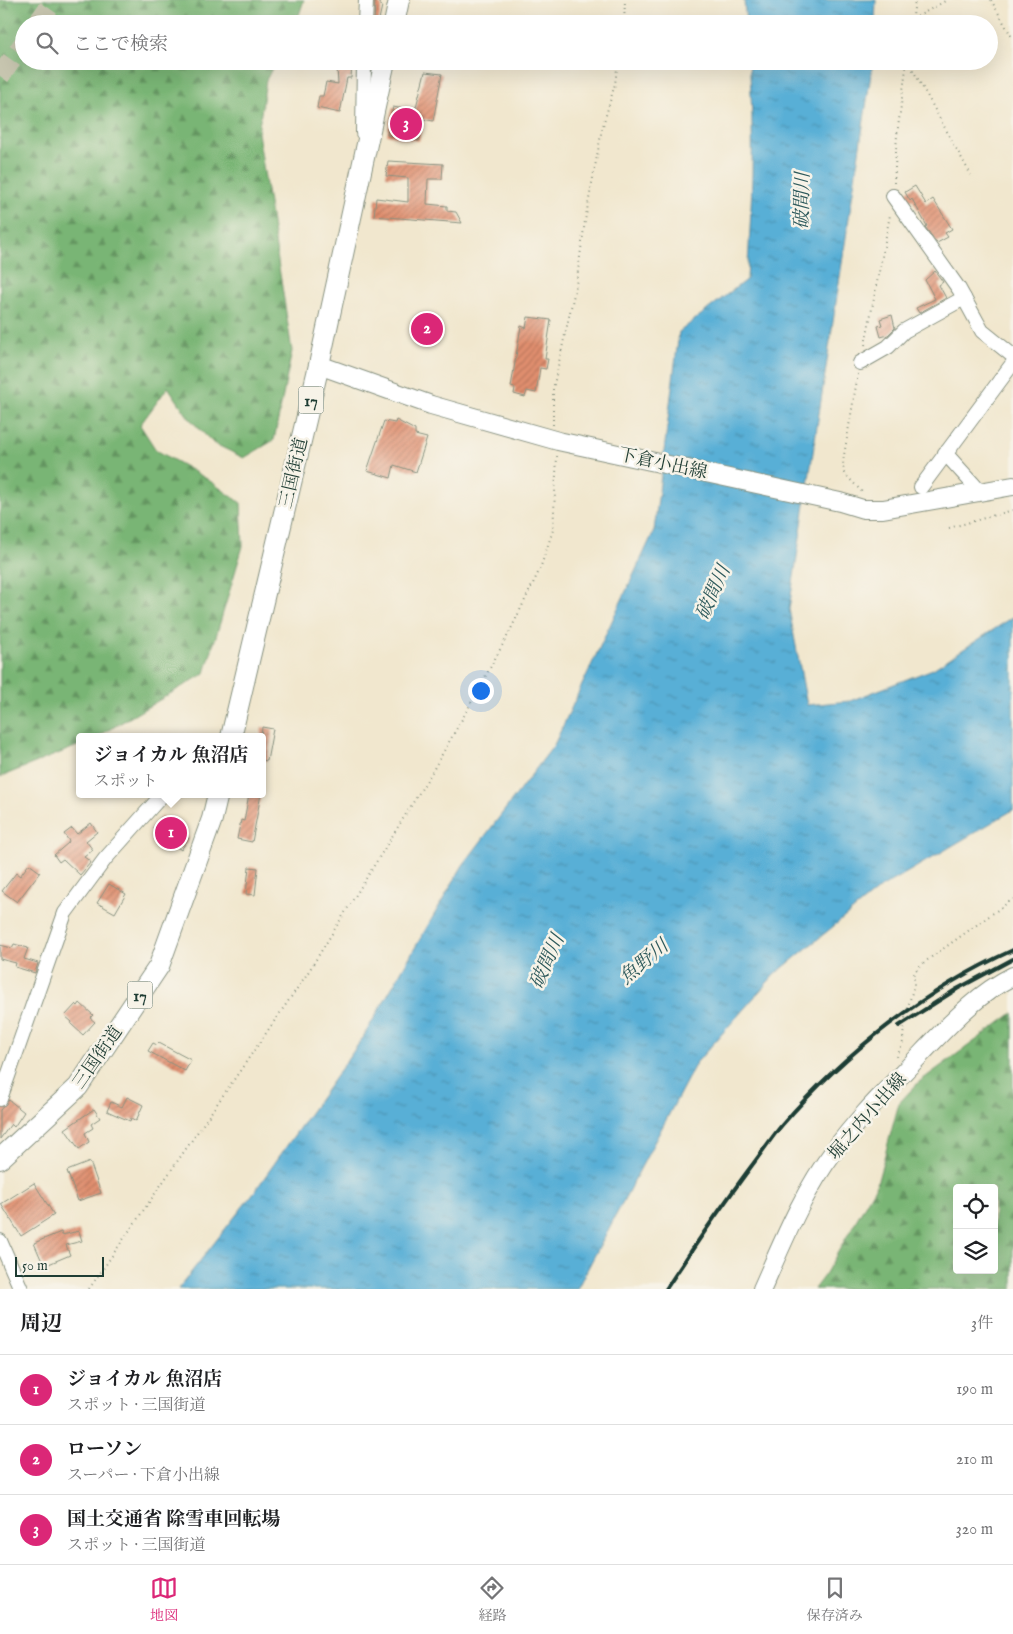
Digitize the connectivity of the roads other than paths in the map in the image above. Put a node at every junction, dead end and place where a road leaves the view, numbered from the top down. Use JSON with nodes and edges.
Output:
{"nodes":[{"id":1,"x":366,"y":0,"type":"edge"},
{"id":2,"x":399,"y":0,"type":"edge"},
{"id":3,"x":365,"y":15,"type":"edge"},
{"id":4,"x":396,"y":15,"type":"edge"},
{"id":5,"x":364,"y":70,"type":"edge"},
{"id":6,"x":384,"y":70,"type":"edge"},
{"id":7,"x":362,"y":171,"type":"junction"},
{"id":8,"x":893,"y":196,"type":"road end"},
{"id":9,"x":964,"y":298,"type":"junction"},
{"id":10,"x":1013,"y":356,"type":"edge"},
{"id":11,"x":860,"y":363,"type":"road end"},
{"id":12,"x":1013,"y":363,"type":"edge"},
{"id":13,"x":319,"y":365,"type":"junction"},
{"id":14,"x":945,"y":453,"type":"junction"},
{"id":15,"x":1013,"y":486,"type":"edge"},
{"id":16,"x":921,"y":487,"type":"dead end"},
{"id":17,"x":976,"y":494,"type":"junction"},
{"id":18,"x":232,"y":730,"type":"edge"},
{"id":19,"x":159,"y":798,"type":"edge"},
{"id":20,"x":217,"y":798,"type":"edge"},
{"id":21,"x":1013,"y":976,"type":"edge"},
{"id":22,"x":0,"y":1100,"type":"edge"},
{"id":23,"x":0,"y":1159,"type":"edge"},
{"id":24,"x":0,"y":1241,"type":"edge"},
{"id":25,"x":21,"y":1289,"type":"edge"},
{"id":26,"x":762,"y":1289,"type":"edge"}],
"edges":[{"from":1,"to":3,"type":"street"},
{"from":2,"to":4,"type":"highway"},
{"from":5,"to":7,"type":"street"},
{"from":6,"to":7,"type":"highway","name":"三国街道","number":"17"},
{"from":7,"to":13,"type":"highway","name":"三国街道","number":"17"},
{"from":8,"to":9,"type":"street"},
{"from":9,"to":10,"type":"street"},
{"from":9,"to":11,"type":"street"},
{"from":12,"to":14,"type":"street"},
{"from":13,"to":17,"type":"main road","name":"下倉小出線"},
{"from":13,"to":18,"type":"highway","name":"三国街道","number":"17"},
{"from":14,"to":16,"type":"street"},
{"from":14,"to":17,"type":"street"},
{"from":15,"to":17,"type":"main road","name":"下倉小出線"},
{"from":19,"to":22,"type":"street"},
{"from":20,"to":23,"type":"highway","name":"三国街道","number":"17"},
{"from":21,"to":26,"type":"main road","name":"堀之内小出線"},
{"from":24,"to":25,"type":"street"}]}
